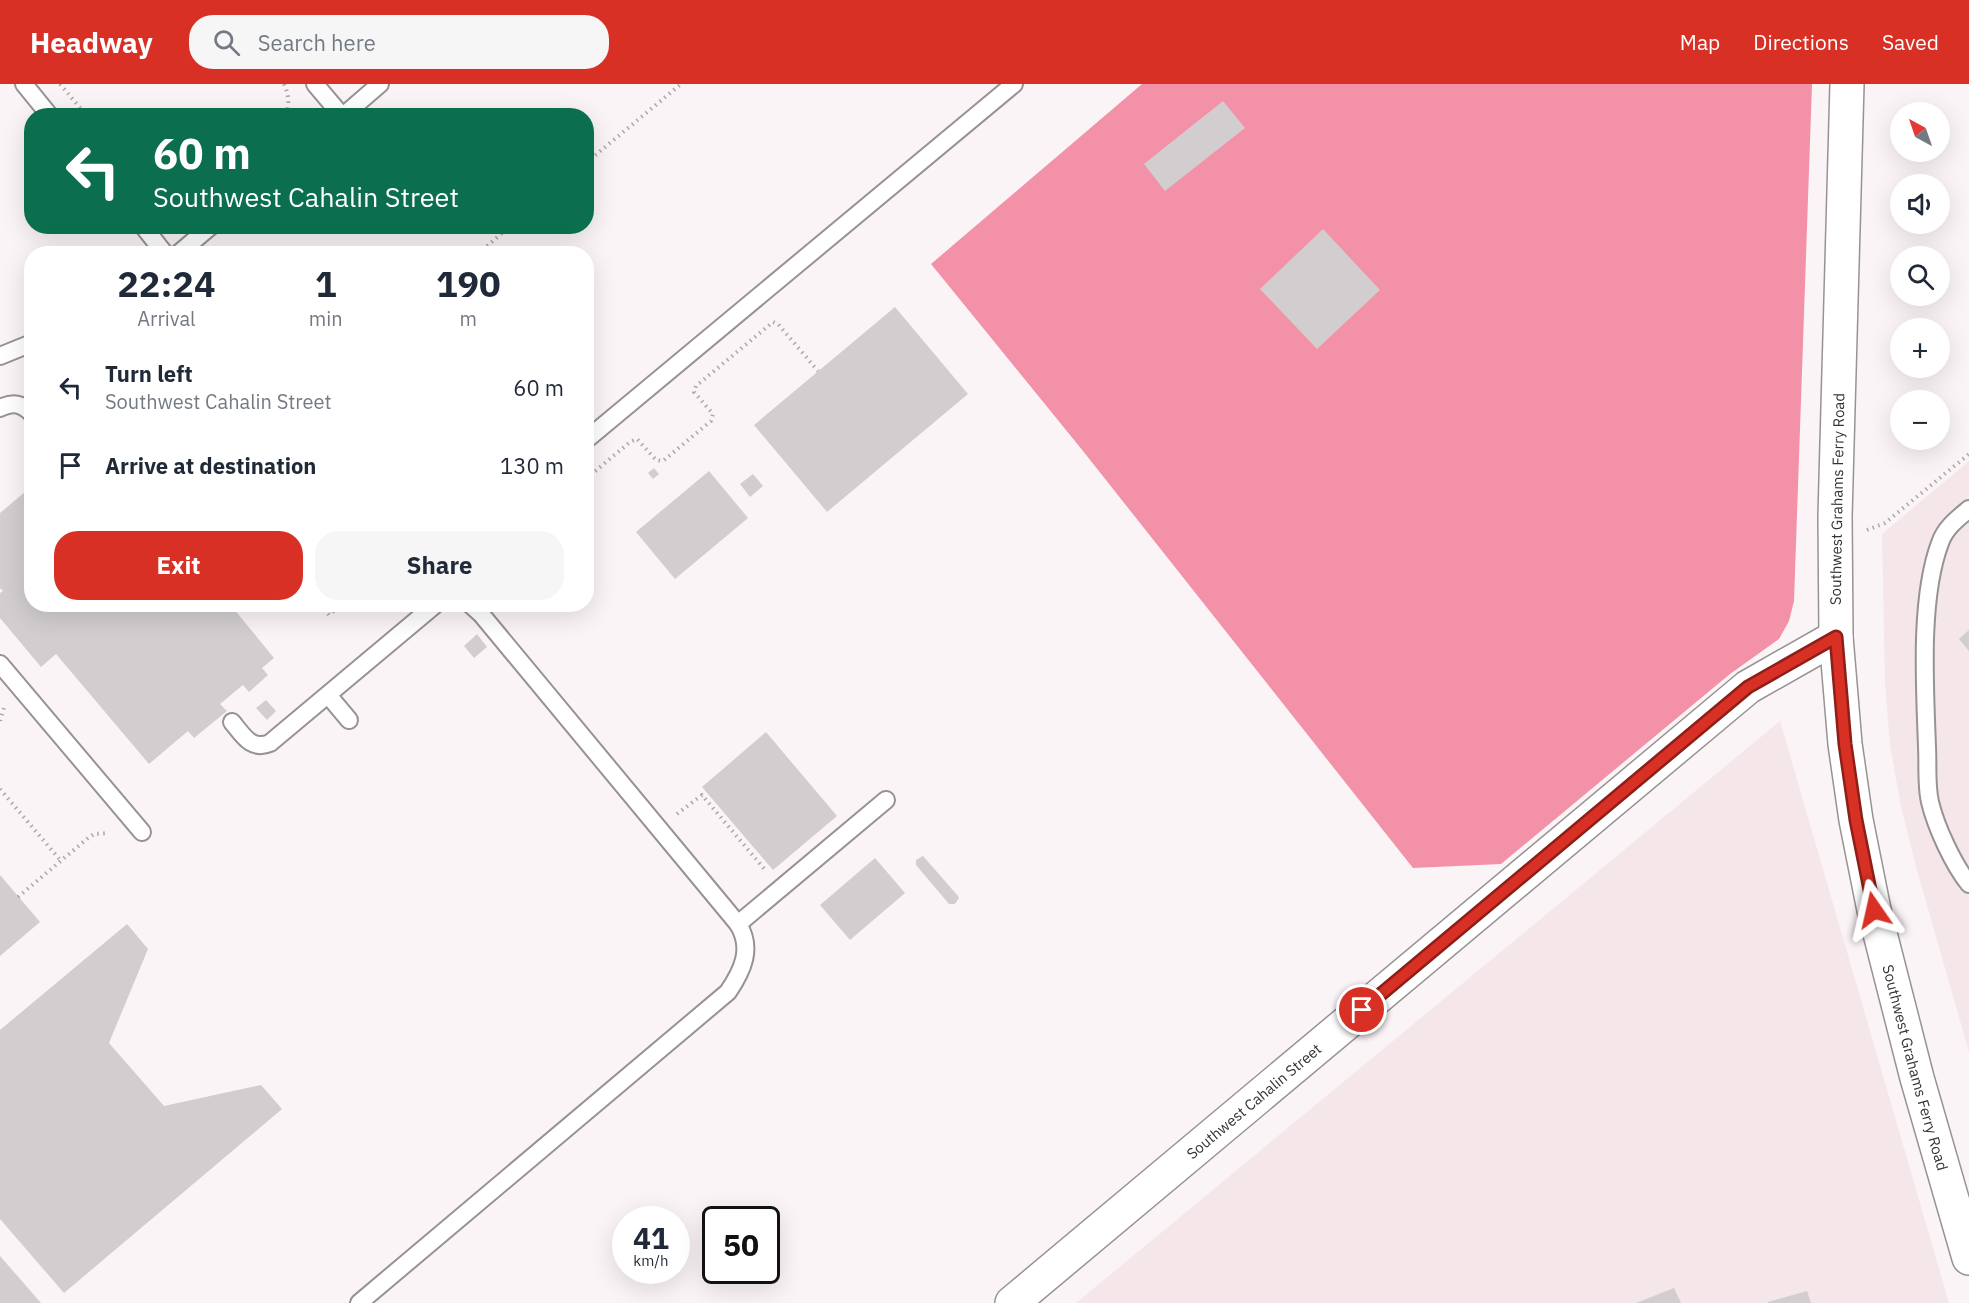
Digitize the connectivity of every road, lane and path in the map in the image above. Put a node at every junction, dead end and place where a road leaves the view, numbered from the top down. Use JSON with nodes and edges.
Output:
{"nodes":[{"id":1,"x":24,"y":84,"type":"edge"},
{"id":2,"x":60,"y":84,"type":"edge"},
{"id":3,"x":284,"y":84,"type":"edge"},
{"id":4,"x":315,"y":84,"type":"edge"},
{"id":5,"x":380,"y":84,"type":"edge"},
{"id":6,"x":681,"y":84,"type":"edge"},
{"id":7,"x":1014,"y":84,"type":"edge"},
{"id":8,"x":1847,"y":84,"type":"edge"},
{"id":9,"x":44,"y":108,"type":"edge"},
{"id":10,"x":80,"y":108,"type":"edge"},
{"id":11,"x":287,"y":108,"type":"edge"},
{"id":12,"x":335,"y":108,"type":"edge"},
{"id":13,"x":352,"y":108,"type":"edge"},
{"id":14,"x":594,"y":156,"type":"edge"},
{"id":15,"x":149,"y":234,"type":"edge"},
{"id":16,"x":202,"y":234,"type":"edge"},
{"id":17,"x":501,"y":234,"type":"edge"},
{"id":18,"x":159,"y":246,"type":"edge"},
{"id":19,"x":187,"y":246,"type":"edge"},
{"id":20,"x":487,"y":246,"type":"edge"},
{"id":21,"x":24,"y":346,"type":"edge"},
{"id":22,"x":0,"y":356,"type":"edge"},
{"id":23,"x":818,"y":372,"type":"dead end"},
{"id":24,"x":24,"y":407,"type":"edge"},
{"id":25,"x":0,"y":408,"type":"edge"},
{"id":26,"x":594,"y":433,"type":"edge"},
{"id":27,"x":1969,"y":454,"type":"edge"},
{"id":28,"x":594,"y":471,"type":"edge"},
{"id":29,"x":1969,"y":509,"type":"edge"},
{"id":30,"x":1835,"y":543,"type":"junction"},
{"id":31,"x":427,"y":612,"type":"edge"},
{"id":32,"x":479,"y":612,"type":"edge"},
{"id":33,"x":1836,"y":637,"type":"junction"},
{"id":34,"x":0,"y":664,"type":"edge"},
{"id":35,"x":328,"y":695,"type":"junction"},
{"id":36,"x":3,"y":703,"type":"dead end"},
{"id":37,"x":349,"y":720,"type":"dead end"},
{"id":38,"x":0,"y":721,"type":"edge"},
{"id":39,"x":232,"y":722,"type":"dead end"},
{"id":40,"x":0,"y":789,"type":"edge"},
{"id":41,"x":885,"y":800,"type":"dead end"},
{"id":42,"x":673,"y":813,"type":"dead end"},
{"id":43,"x":142,"y":832,"type":"dead end"},
{"id":44,"x":112,"y":834,"type":"dead end"},
{"id":45,"x":61,"y":861,"type":"junction"},
{"id":46,"x":768,"y":873,"type":"dead end"},
{"id":47,"x":1969,"y":884,"type":"edge"},
{"id":48,"x":18,"y":897,"type":"dead end"},
{"id":49,"x":738,"y":924,"type":"junction"},
{"id":50,"x":1969,"y":1258,"type":"edge"},
{"id":51,"x":359,"y":1303,"type":"edge"},
{"id":52,"x":1012,"y":1303,"type":"edge"}],
"edges":[{"from":1,"to":9,"type":"lane"},
{"from":2,"to":10,"type":"path"},
{"from":3,"to":11,"type":"path"},
{"from":4,"to":12,"type":"lane"},
{"from":5,"to":13,"type":"lane"},
{"from":6,"to":14,"type":"path"},
{"from":7,"to":26,"type":"lane"},
{"from":8,"to":30,"type":"main road","name":"Southwest Grahams Ferry Road"},
{"from":15,"to":18,"type":"lane"},
{"from":16,"to":19,"type":"lane"},
{"from":17,"to":20,"type":"path"},
{"from":21,"to":22,"type":"lane"},
{"from":23,"to":28,"type":"path"},
{"from":24,"to":25,"type":"lane"},
{"from":27,"to":30,"type":"path"},
{"from":29,"to":47,"type":"lane"},
{"from":30,"to":33,"type":"main road","name":"Southwest Grahams Ferry Road"},
{"from":31,"to":35,"type":"lane"},
{"from":32,"to":49,"type":"lane"},
{"from":33,"to":50,"type":"main road","name":"Southwest Grahams Ferry Road"},
{"from":33,"to":52,"type":"main road","name":"Southwest Cahalin Street"},
{"from":34,"to":43,"type":"lane"},
{"from":35,"to":37,"type":"lane"},
{"from":35,"to":39,"type":"lane"},
{"from":36,"to":38,"type":"path"},
{"from":40,"to":45,"type":"path"},
{"from":41,"to":49,"type":"lane"},
{"from":42,"to":46,"type":"path"},
{"from":44,"to":45,"type":"path"},
{"from":45,"to":48,"type":"path"},
{"from":49,"to":51,"type":"lane"}]}
